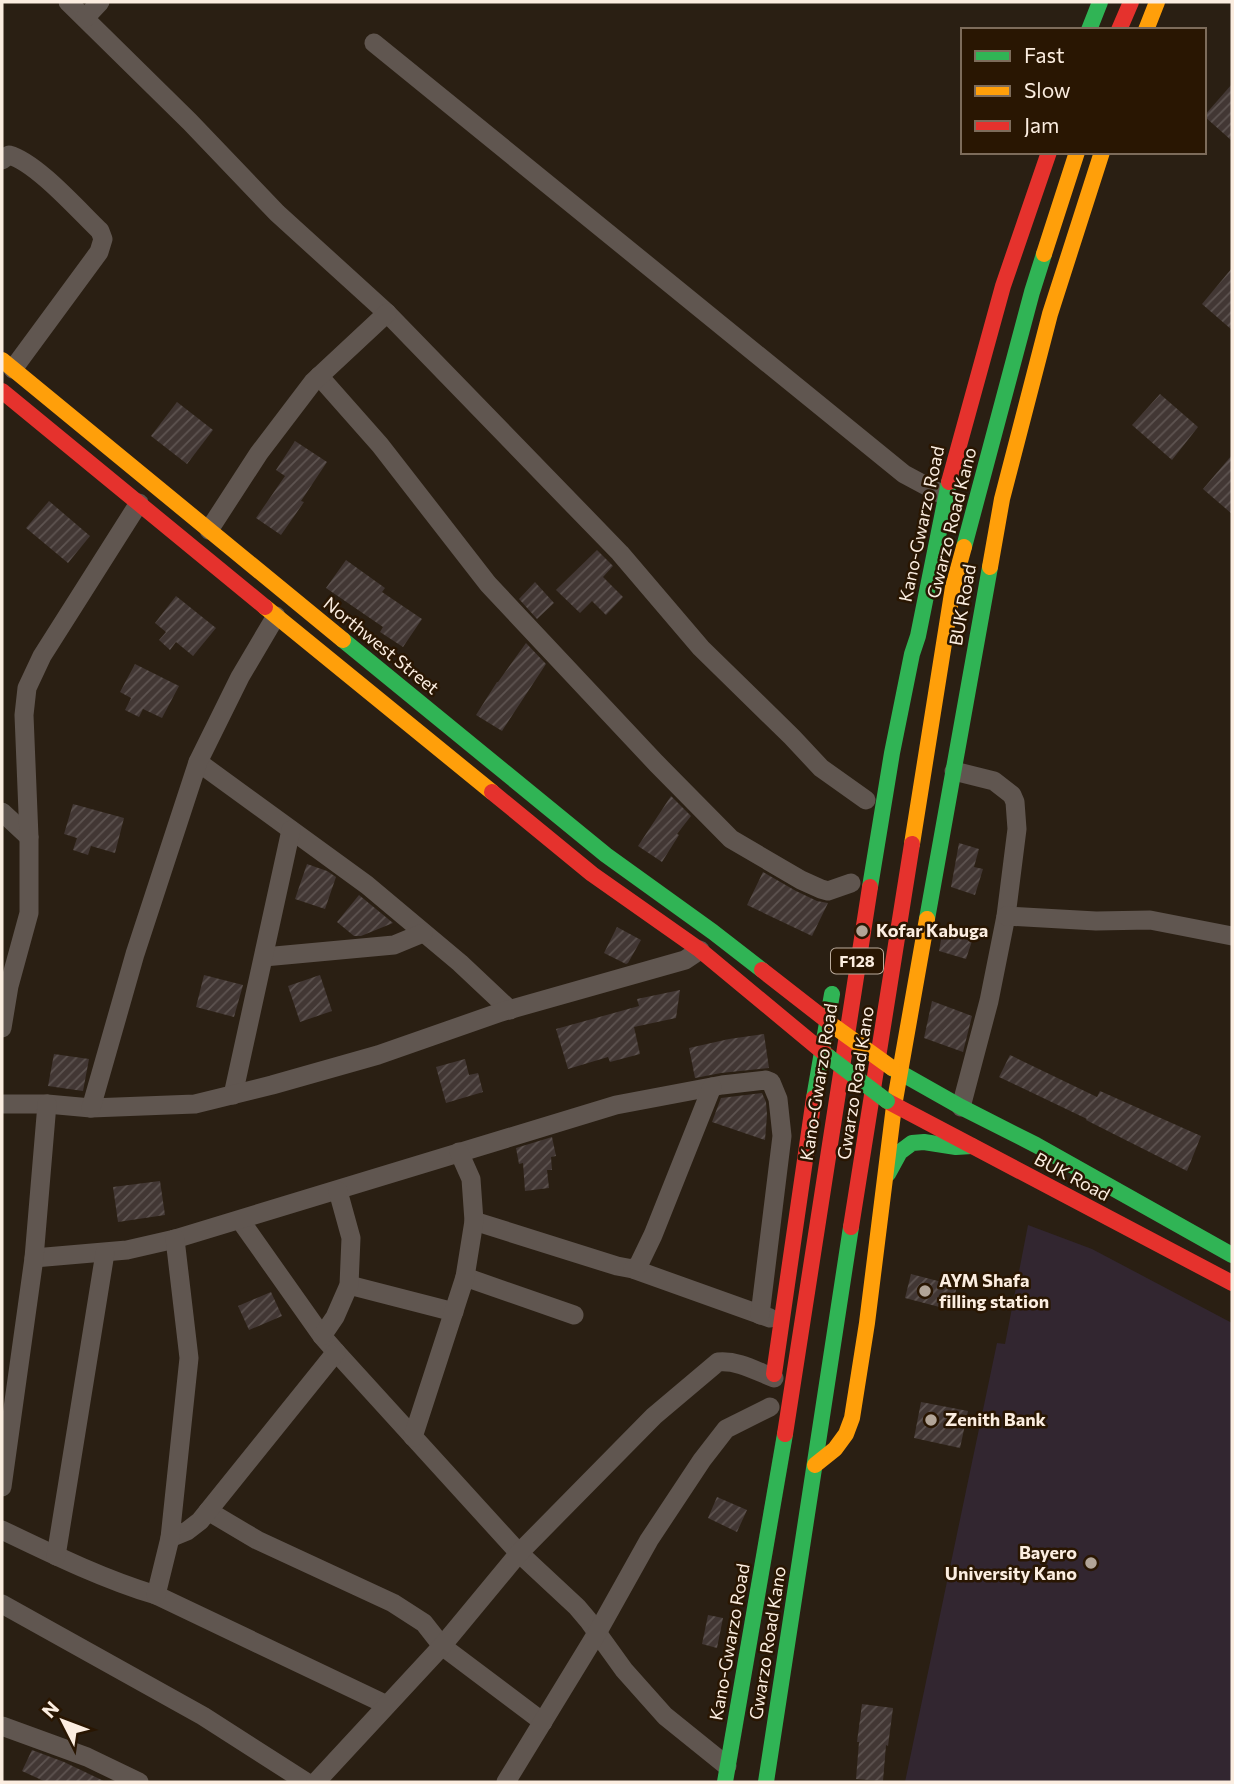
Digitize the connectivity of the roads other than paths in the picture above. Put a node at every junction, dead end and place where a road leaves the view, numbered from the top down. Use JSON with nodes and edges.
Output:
{"nodes":[{"id":1,"x":68,"y":2,"type":"edge"},
{"id":2,"x":100,"y":2,"type":"edge"},
{"id":3,"x":1100,"y":2,"type":"edge"},
{"id":4,"x":1131,"y":2,"type":"edge"},
{"id":5,"x":1157,"y":2,"type":"edge"},
{"id":6,"x":85,"y":18,"type":"junction"},
{"id":7,"x":1090,"y":28,"type":"edge"},
{"id":8,"x":1120,"y":28,"type":"edge"},
{"id":9,"x":1147,"y":28,"type":"edge"},
{"id":10,"x":374,"y":43,"type":"dead end"},
{"id":11,"x":1048,"y":154,"type":"edge"},
{"id":12,"x":1076,"y":154,"type":"edge"},
{"id":13,"x":1101,"y":154,"type":"edge"},
{"id":14,"x":2,"y":160,"type":"edge"},
{"id":15,"x":387,"y":313,"type":"junction"},
{"id":16,"x":8,"y":364,"type":"edge"},
{"id":17,"x":319,"y":376,"type":"junction"},
{"id":18,"x":2,"y":391,"type":"edge"},
{"id":19,"x":945,"y":496,"type":"junction"},
{"id":20,"x":139,"y":503,"type":"junction"},
{"id":21,"x":209,"y":530,"type":"junction"},
{"id":22,"x":970,"y":584,"type":"junction"},
{"id":23,"x":276,"y":616,"type":"junction"},
{"id":24,"x":912,"y":654,"type":"junction"},
{"id":25,"x":889,"y":685,"type":"dead end"},
{"id":26,"x":198,"y":762,"type":"junction"},
{"id":27,"x":954,"y":771,"type":"junction"},
{"id":28,"x":866,"y":799,"type":"dead end"},
{"id":29,"x":2,"y":812,"type":"edge"},
{"id":30,"x":291,"y":830,"type":"junction"},
{"id":31,"x":29,"y":837,"type":"junction"},
{"id":32,"x":851,"y":883,"type":"dead end"},
{"id":33,"x":1006,"y":916,"type":"junction"},
{"id":34,"x":423,"y":933,"type":"junction"},
{"id":35,"x":1232,"y":936,"type":"edge"},
{"id":36,"x":700,"y":950,"type":"junction"},
{"id":37,"x":264,"y":957,"type":"junction"},
{"id":38,"x":6,"y":983,"type":"edge"},
{"id":39,"x":834,"y":984,"type":"dead end"},
{"id":40,"x":510,"y":1010,"type":"junction"},
{"id":41,"x":831,"y":1024,"type":"junction"},
{"id":42,"x":2,"y":1028,"type":"edge"},
{"id":43,"x":825,"y":1054,"type":"junction"},
{"id":44,"x":897,"y":1071,"type":"junction"},
{"id":45,"x":712,"y":1087,"type":"junction"},
{"id":46,"x":233,"y":1095,"type":"junction"},
{"id":47,"x":891,"y":1103,"type":"junction"},
{"id":48,"x":2,"y":1104,"type":"edge"},
{"id":49,"x":47,"y":1104,"type":"junction"},
{"id":50,"x":961,"y":1107,"type":"junction"},
{"id":51,"x":91,"y":1108,"type":"junction"},
{"id":52,"x":972,"y":1146,"type":"junction"},
{"id":53,"x":459,"y":1152,"type":"junction"},
{"id":54,"x":886,"y":1178,"type":"junction"},
{"id":55,"x":338,"y":1191,"type":"junction"},
{"id":56,"x":240,"y":1220,"type":"junction"},
{"id":57,"x":474,"y":1221,"type":"junction"},
{"id":58,"x":175,"y":1239,"type":"junction"},
{"id":59,"x":105,"y":1253,"type":"junction"},
{"id":60,"x":1232,"y":1255,"type":"edge"},
{"id":61,"x":34,"y":1258,"type":"junction"},
{"id":62,"x":633,"y":1269,"type":"junction"},
{"id":63,"x":465,"y":1277,"type":"junction"},
{"id":64,"x":1232,"y":1283,"type":"edge"},
{"id":65,"x":349,"y":1285,"type":"junction"},
{"id":66,"x":454,"y":1312,"type":"junction"},
{"id":67,"x":574,"y":1315,"type":"dead end"},
{"id":68,"x":760,"y":1315,"type":"junction"},
{"id":69,"x":781,"y":1322,"type":"junction"},
{"id":70,"x":321,"y":1336,"type":"junction"},
{"id":71,"x":336,"y":1352,"type":"junction"},
{"id":72,"x":774,"y":1378,"type":"junction"},
{"id":73,"x":770,"y":1407,"type":"junction"},
{"id":74,"x":413,"y":1437,"type":"junction"},
{"id":75,"x":815,"y":1465,"type":"junction"},
{"id":76,"x":780,"y":1470,"type":"junction"},
{"id":77,"x":2,"y":1487,"type":"edge"},
{"id":78,"x":208,"y":1511,"type":"junction"},
{"id":79,"x":2,"y":1531,"type":"edge"},
{"id":80,"x":170,"y":1538,"type":"junction"},
{"id":81,"x":519,"y":1553,"type":"junction"},
{"id":82,"x":56,"y":1556,"type":"junction"},
{"id":83,"x":156,"y":1595,"type":"junction"},
{"id":84,"x":2,"y":1604,"type":"edge"},
{"id":85,"x":597,"y":1633,"type":"junction"},
{"id":86,"x":442,"y":1646,"type":"junction"},
{"id":87,"x":387,"y":1705,"type":"junction"},
{"id":88,"x":543,"y":1722,"type":"junction"},
{"id":89,"x":2,"y":1726,"type":"edge"},
{"id":90,"x":726,"y":1774,"type":"edge"},
{"id":91,"x":514,"y":1779,"type":"edge"},
{"id":92,"x":139,"y":1782,"type":"edge"},
{"id":93,"x":306,"y":1782,"type":"edge"},
{"id":94,"x":316,"y":1782,"type":"edge"},
{"id":95,"x":766,"y":1782,"type":"edge"}],
"edges":[{"from":1,"to":6,"type":"street"},
{"from":2,"to":6,"type":"street"},
{"from":3,"to":7,"type":"main road"},
{"from":4,"to":8,"type":"main road"},
{"from":5,"to":9,"type":"main road"},
{"from":6,"to":15,"type":"street"},
{"from":10,"to":19,"type":"street"},
{"from":11,"to":19,"type":"main road","name":"Kano-Gwarzo Road","number":"F128"},
{"from":12,"to":22,"type":"main road","name":"Gwarzo Road Kano","number":"F128"},
{"from":13,"to":22,"type":"main road","name":"BUK Road"},
{"from":14,"to":16,"type":"street"},
{"from":15,"to":17,"type":"street"},
{"from":15,"to":28,"type":"street"},
{"from":16,"to":21,"type":"main road","name":"Northwest Street"},
{"from":17,"to":21,"type":"street"},
{"from":17,"to":32,"type":"street"},
{"from":18,"to":20,"type":"main road"},
{"from":19,"to":24,"type":"main road","name":"Kano-Gwarzo Road","number":"F128"},
{"from":20,"to":23,"type":"main road"},
{"from":20,"to":31,"type":"street"},
{"from":21,"to":41,"type":"main road","name":"Northwest Street"},
{"from":22,"to":27,"type":"main road","name":"BUK Road"},
{"from":22,"to":75,"type":"main road","name":"Gwarzo Road Kano","number":"F128"},
{"from":23,"to":26,"type":"street"},
{"from":23,"to":36,"type":"main road"},
{"from":24,"to":25,"type":"main road"},
{"from":24,"to":76,"type":"main road","name":"Kano-Gwarzo Road","number":"F128"},
{"from":26,"to":30,"type":"street"},
{"from":26,"to":51,"type":"street"},
{"from":27,"to":33,"type":"street"},
{"from":27,"to":44,"type":"main road","name":"BUK Road"},
{"from":29,"to":31,"type":"street"},
{"from":30,"to":34,"type":"street"},
{"from":30,"to":37,"type":"street"},
{"from":31,"to":38,"type":"street"},
{"from":33,"to":35,"type":"street"},
{"from":33,"to":50,"type":"street"},
{"from":34,"to":37,"type":"street"},
{"from":34,"to":40,"type":"street"},
{"from":36,"to":40,"type":"street"},
{"from":36,"to":43,"type":"main road"},
{"from":37,"to":46,"type":"street"},
{"from":38,"to":42,"type":"street"},
{"from":39,"to":41,"type":"main road"},
{"from":40,"to":46,"type":"street"},
{"from":41,"to":43,"type":"main road"},
{"from":41,"to":44,"type":"main road","name":"Northwest Street","bridge":true},
{"from":43,"to":47,"type":"main road","bridge":true},
{"from":43,"to":69,"type":"main road"},
{"from":44,"to":47,"type":"main road","name":"BUK Road"},
{"from":44,"to":50,"type":"main road","name":"BUK Road"},
{"from":45,"to":53,"type":"street"},
{"from":45,"to":62,"type":"street"},
{"from":45,"to":68,"type":"street"},
{"from":46,"to":51,"type":"street"},
{"from":47,"to":52,"type":"main road","name":"BUK Road"},
{"from":47,"to":54,"type":"main road","name":"BUK Road"},
{"from":48,"to":49,"type":"street"},
{"from":49,"to":51,"type":"street"},
{"from":49,"to":61,"type":"street"},
{"from":50,"to":60,"type":"main road","name":"BUK Road"},
{"from":52,"to":54,"type":"main road"},
{"from":52,"to":64,"type":"main road","name":"BUK Road"},
{"from":53,"to":55,"type":"street"},
{"from":53,"to":57,"type":"street"},
{"from":54,"to":75,"type":"main road","name":"BUK Road"},
{"from":55,"to":56,"type":"street"},
{"from":55,"to":65,"type":"street"},
{"from":56,"to":58,"type":"street"},
{"from":56,"to":70,"type":"street"},
{"from":57,"to":62,"type":"street"},
{"from":57,"to":63,"type":"street"},
{"from":58,"to":59,"type":"street"},
{"from":58,"to":80,"type":"street"},
{"from":59,"to":61,"type":"street"},
{"from":59,"to":82,"type":"street"},
{"from":61,"to":77,"type":"street"},
{"from":62,"to":68,"type":"street"},
{"from":63,"to":66,"type":"street"},
{"from":63,"to":67,"type":"street"},
{"from":65,"to":66,"type":"street"},
{"from":65,"to":70,"type":"street"},
{"from":66,"to":74,"type":"street"},
{"from":68,"to":69,"type":"street"},
{"from":69,"to":72,"type":"main road"},
{"from":70,"to":71,"type":"street"},
{"from":71,"to":74,"type":"street"},
{"from":71,"to":78,"type":"street"},
{"from":72,"to":73,"type":"main road"},
{"from":72,"to":81,"type":"street"},
{"from":73,"to":76,"type":"main road"},
{"from":73,"to":85,"type":"street"},
{"from":74,"to":81,"type":"street"},
{"from":75,"to":95,"type":"main road","name":"Gwarzo Road Kano","number":"F128"},
{"from":76,"to":90,"type":"main road","name":"Kano-Gwarzo Road","number":"F128"},
{"from":78,"to":80,"type":"street"},
{"from":78,"to":86,"type":"street"},
{"from":79,"to":82,"type":"street"},
{"from":80,"to":83,"type":"street"},
{"from":81,"to":85,"type":"street"},
{"from":81,"to":86,"type":"street"},
{"from":82,"to":83,"type":"street"},
{"from":83,"to":87,"type":"street"},
{"from":84,"to":93,"type":"street"},
{"from":85,"to":88,"type":"street"},
{"from":85,"to":90,"type":"street"},
{"from":86,"to":87,"type":"street"},
{"from":86,"to":88,"type":"street"},
{"from":87,"to":94,"type":"street"},
{"from":88,"to":91,"type":"street"},
{"from":89,"to":92,"type":"street"}]}
